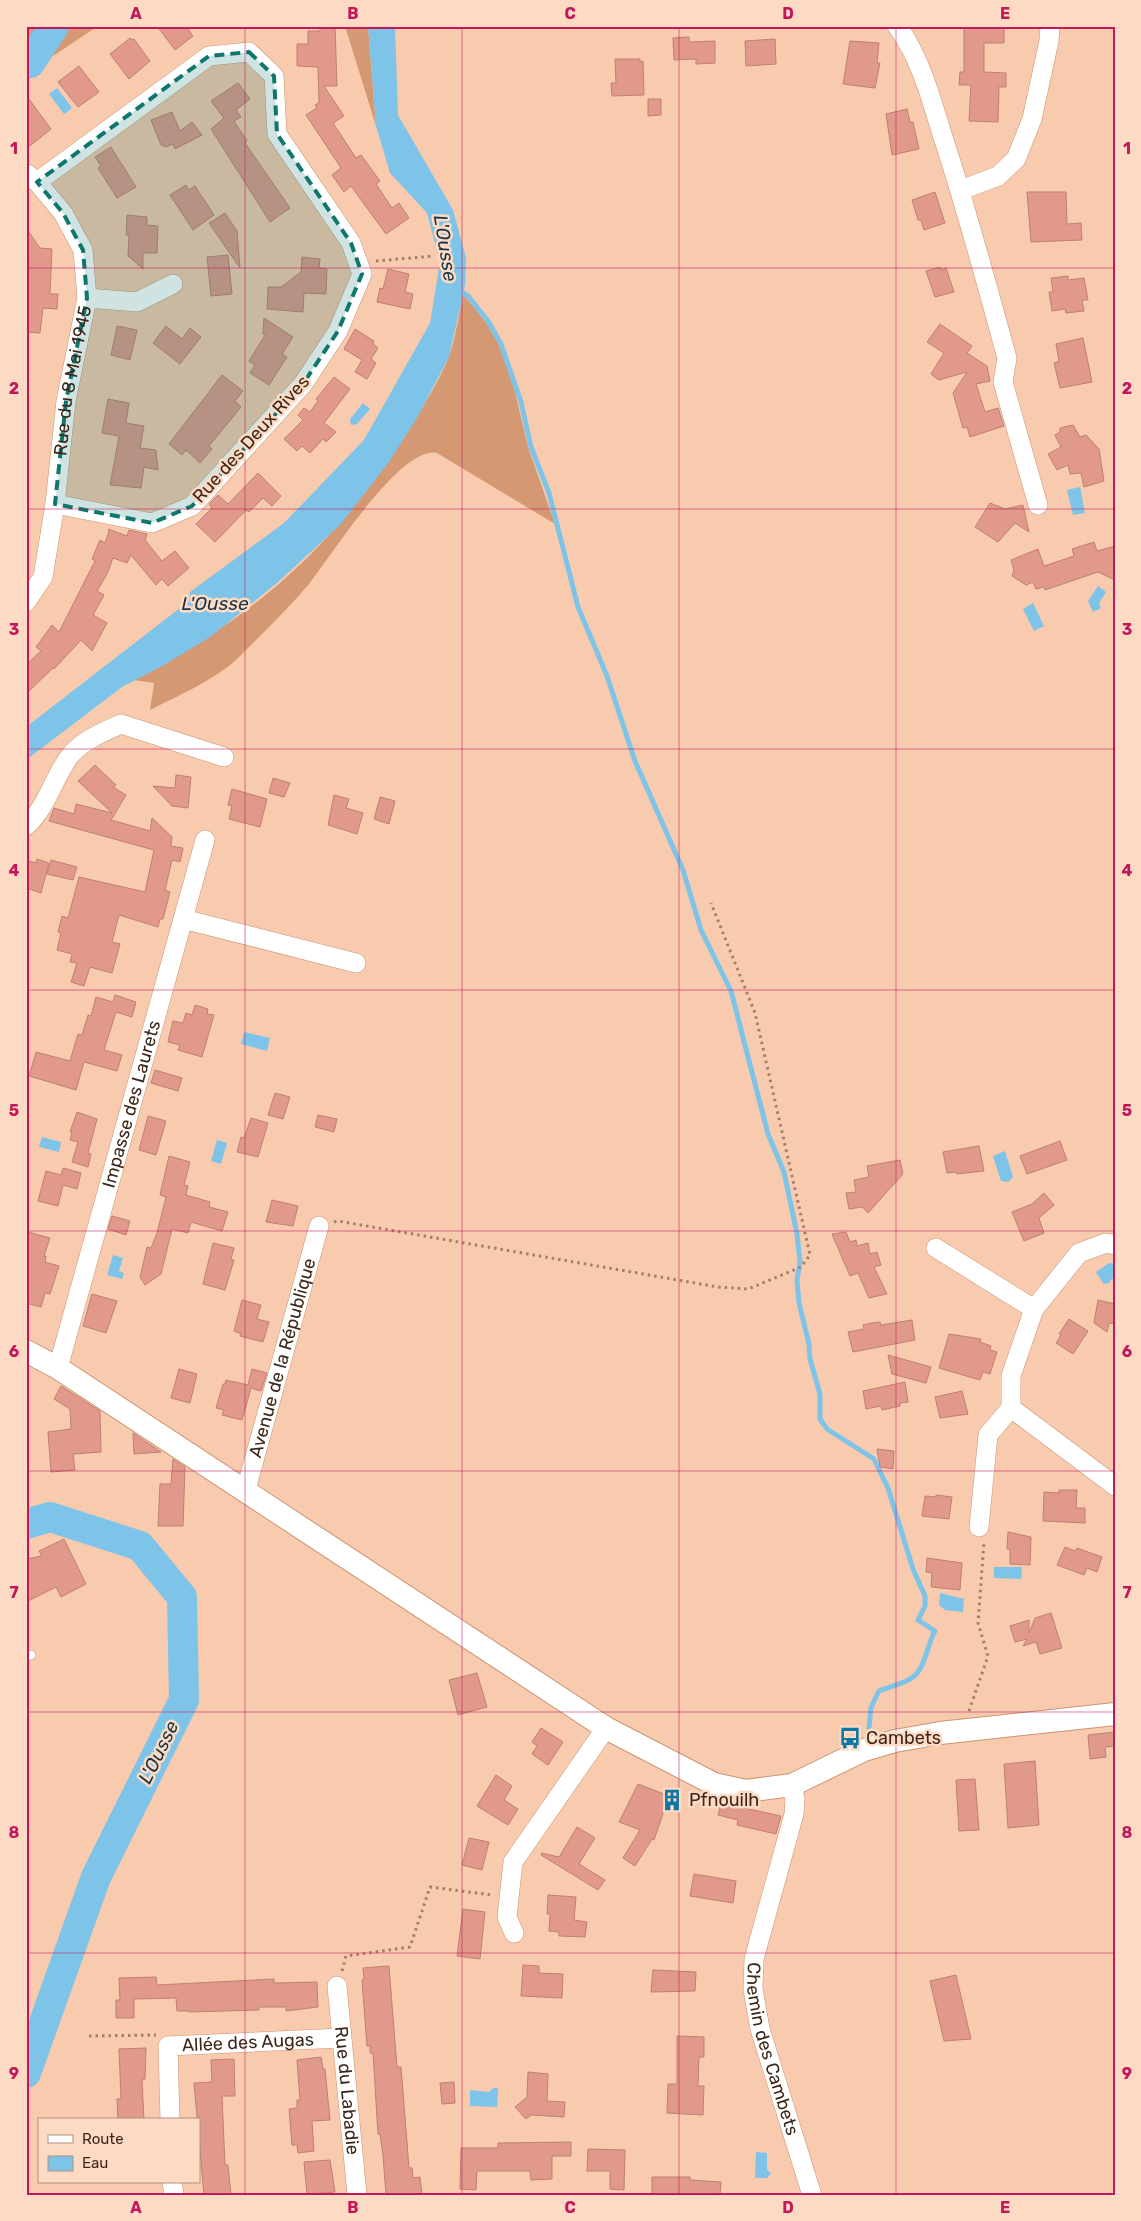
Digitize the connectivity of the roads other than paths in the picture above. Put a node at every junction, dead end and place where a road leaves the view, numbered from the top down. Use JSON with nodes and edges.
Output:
{"nodes":[{"id":1,"x":897,"y":26,"type":"edge"},
{"id":2,"x":1050,"y":26,"type":"edge"},
{"id":3,"x":31,"y":178,"type":"edge"},
{"id":4,"x":961,"y":190,"type":"junction"},
{"id":5,"x":173,"y":284,"type":"dead end"},
{"id":6,"x":88,"y":298,"type":"junction"},
{"id":7,"x":55,"y":504,"type":"junction"},
{"id":8,"x":1038,"y":505,"type":"dead end"},
{"id":9,"x":26,"y":602,"type":"edge"},
{"id":10,"x":224,"y":758,"type":"dead end"},
{"id":11,"x":26,"y":826,"type":"edge"},
{"id":12,"x":205,"y":840,"type":"dead end"},
{"id":13,"x":183,"y":919,"type":"junction"},
{"id":14,"x":356,"y":962,"type":"dead end"},
{"id":15,"x":319,"y":1226,"type":"road end"},
{"id":16,"x":1115,"y":1245,"type":"edge"},
{"id":17,"x":936,"y":1248,"type":"dead end"},
{"id":18,"x":1034,"y":1309,"type":"junction"},
{"id":19,"x":26,"y":1352,"type":"edge"},
{"id":20,"x":58,"y":1368,"type":"junction"},
{"id":21,"x":1011,"y":1408,"type":"junction"},
{"id":22,"x":1115,"y":1486,"type":"edge"},
{"id":23,"x":246,"y":1490,"type":"junction"},
{"id":24,"x":979,"y":1527,"type":"road end"},
{"id":25,"x":1115,"y":1714,"type":"edge"},
{"id":26,"x":606,"y":1728,"type":"junction"},
{"id":27,"x":792,"y":1785,"type":"junction"},
{"id":28,"x":514,"y":1933,"type":"dead end"},
{"id":29,"x":338,"y":1986,"type":"road end"},
{"id":30,"x":341,"y":2038,"type":"junction"},
{"id":31,"x":170,"y":2118,"type":"edge"},
{"id":32,"x":357,"y":2195,"type":"edge"},
{"id":33,"x":812,"y":2195,"type":"edge"}],
"edges":[{"from":1,"to":4,"type":"street"},
{"from":2,"to":4,"type":"street"},
{"from":3,"to":6,"type":"street","name":"Rue du 8 Mai 1945"},
{"from":3,"to":7,"type":"street","name":"Rue des Deux Rives"},
{"from":4,"to":8,"type":"street"},
{"from":5,"to":6,"type":"street"},
{"from":6,"to":7,"type":"street","name":"Rue du 8 Mai 1945"},
{"from":7,"to":9,"type":"street","name":"Rue du 8 Mai 1945"},
{"from":10,"to":11,"type":"street"},
{"from":12,"to":13,"type":"street","name":"Impasse des Laurets"},
{"from":13,"to":14,"type":"street"},
{"from":13,"to":20,"type":"street","name":"Impasse des Laurets"},
{"from":15,"to":23,"type":"street","name":"Avenue de la République"},
{"from":16,"to":18,"type":"street"},
{"from":17,"to":18,"type":"street"},
{"from":18,"to":21,"type":"street"},
{"from":19,"to":20,"type":"street"},
{"from":20,"to":23,"type":"street"},
{"from":21,"to":22,"type":"street"},
{"from":21,"to":24,"type":"street"},
{"from":23,"to":26,"type":"street"},
{"from":25,"to":27,"type":"street"},
{"from":26,"to":27,"type":"street"},
{"from":26,"to":28,"type":"street"},
{"from":27,"to":33,"type":"street","name":"Chemin des Cambets"},
{"from":29,"to":30,"type":"street","name":"Rue du Labadie"},
{"from":30,"to":31,"type":"street","name":"Allée des Augas"},
{"from":30,"to":32,"type":"street","name":"Rue du Labadie"}]}
